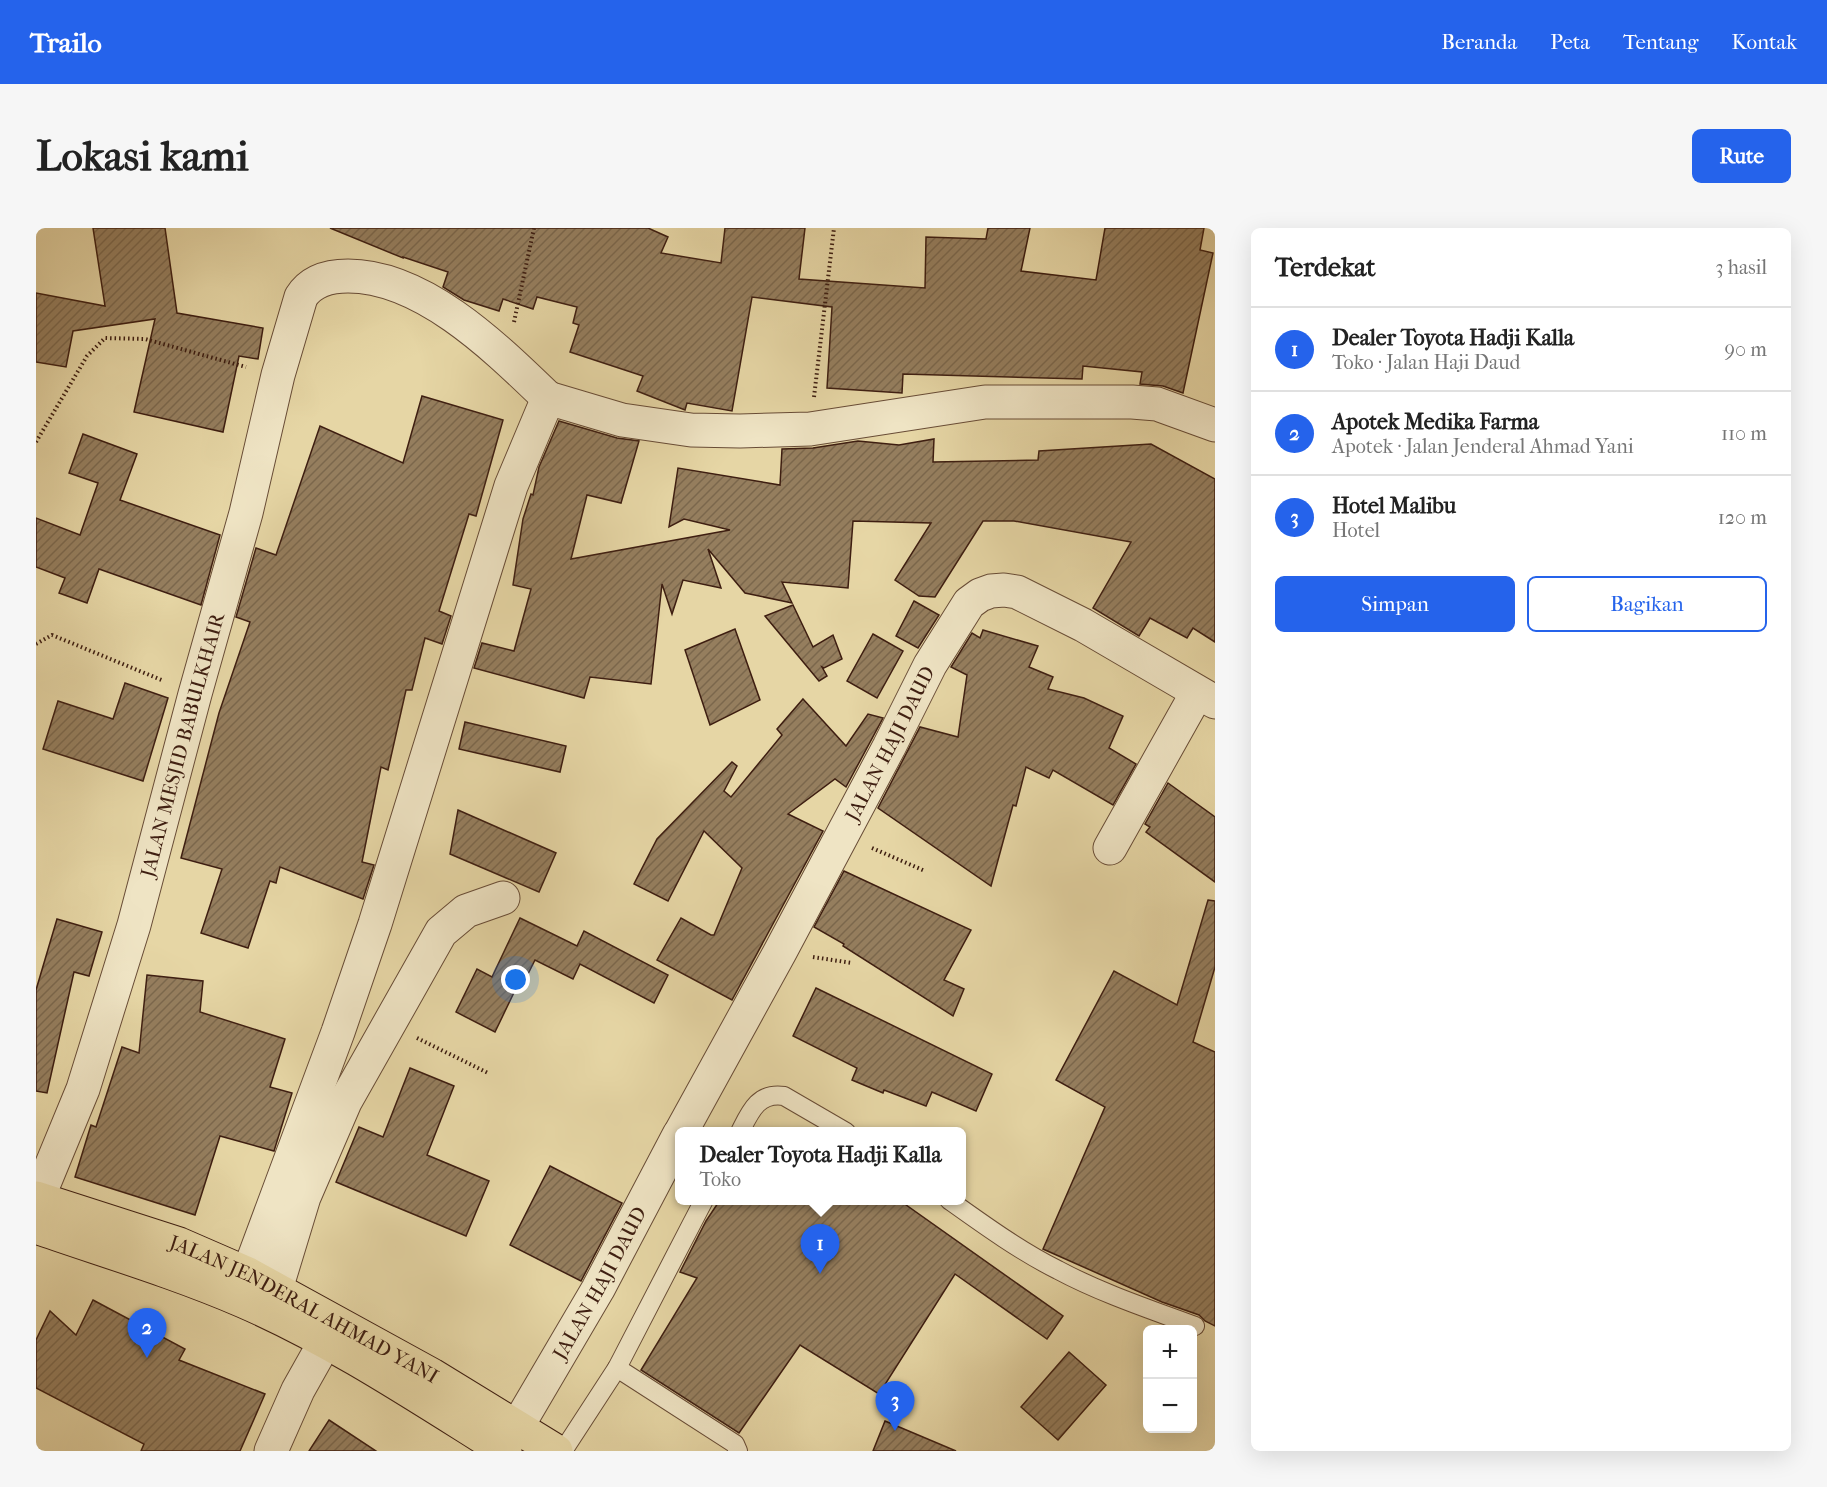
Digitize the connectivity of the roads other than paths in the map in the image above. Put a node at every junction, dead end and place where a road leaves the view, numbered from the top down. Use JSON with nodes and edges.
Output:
{"nodes":[{"id":1,"x":548,"y":398,"type":"junction"},
{"id":2,"x":1215,"y":425,"type":"edge"},
{"id":3,"x":1206,"y":698,"type":"edge"},
{"id":4,"x":1110,"y":848,"type":"dead end"},
{"id":5,"x":503,"y":898,"type":"dead end"},
{"id":6,"x":683,"y":1127,"type":"edge"},
{"id":7,"x":742,"y":1127,"type":"edge"},
{"id":8,"x":839,"y":1127,"type":"edge"},
{"id":9,"x":675,"y":1143,"type":"edge"},
{"id":10,"x":701,"y":1205,"type":"edge"},
{"id":11,"x":956,"y":1205,"type":"edge"},
{"id":12,"x":37,"y":1208,"type":"edge"},
{"id":13,"x":262,"y":1282,"type":"junction"},
{"id":14,"x":1192,"y":1325,"type":"edge"},
{"id":15,"x":325,"y":1342,"type":"junction"},
{"id":16,"x":617,"y":1368,"type":"junction"},
{"id":17,"x":511,"y":1439,"type":"edge"},
{"id":18,"x":271,"y":1451,"type":"edge"},
{"id":19,"x":556,"y":1451,"type":"edge"},
{"id":20,"x":563,"y":1451,"type":"edge"},
{"id":21,"x":738,"y":1451,"type":"edge"}],
"edges":[{"from":1,"to":2,"type":"street"},
{"from":1,"to":12,"type":"street","name":"JALAN MESJID BABULKHAIR"},
{"from":1,"to":13,"type":"street"},
{"from":3,"to":4,"type":"street"},
{"from":3,"to":6,"type":"street","name":"JALAN HAJI DAUD"},
{"from":5,"to":13,"type":"street"},
{"from":7,"to":8,"type":"lane"},
{"from":9,"to":17,"type":"street","name":"JALAN HAJI DAUD"},
{"from":10,"to":16,"type":"lane"},
{"from":11,"to":14,"type":"lane"},
{"from":12,"to":13,"type":"highway","name":"JALAN JENDERAL AHMAD YANI"},
{"from":12,"to":15,"type":"highway","name":"JALAN JENDERAL AHMAD YANI"},
{"from":13,"to":17,"type":"highway","name":"JALAN JENDERAL AHMAD YANI"},
{"from":15,"to":17,"type":"highway","name":"JALAN JENDERAL AHMAD YANI"},
{"from":15,"to":18,"type":"street"},
{"from":16,"to":20,"type":"lane"},
{"from":16,"to":21,"type":"lane"},
{"from":17,"to":19,"type":"highway","name":"JALAN JENDERAL AHMAD YANI"}]}
